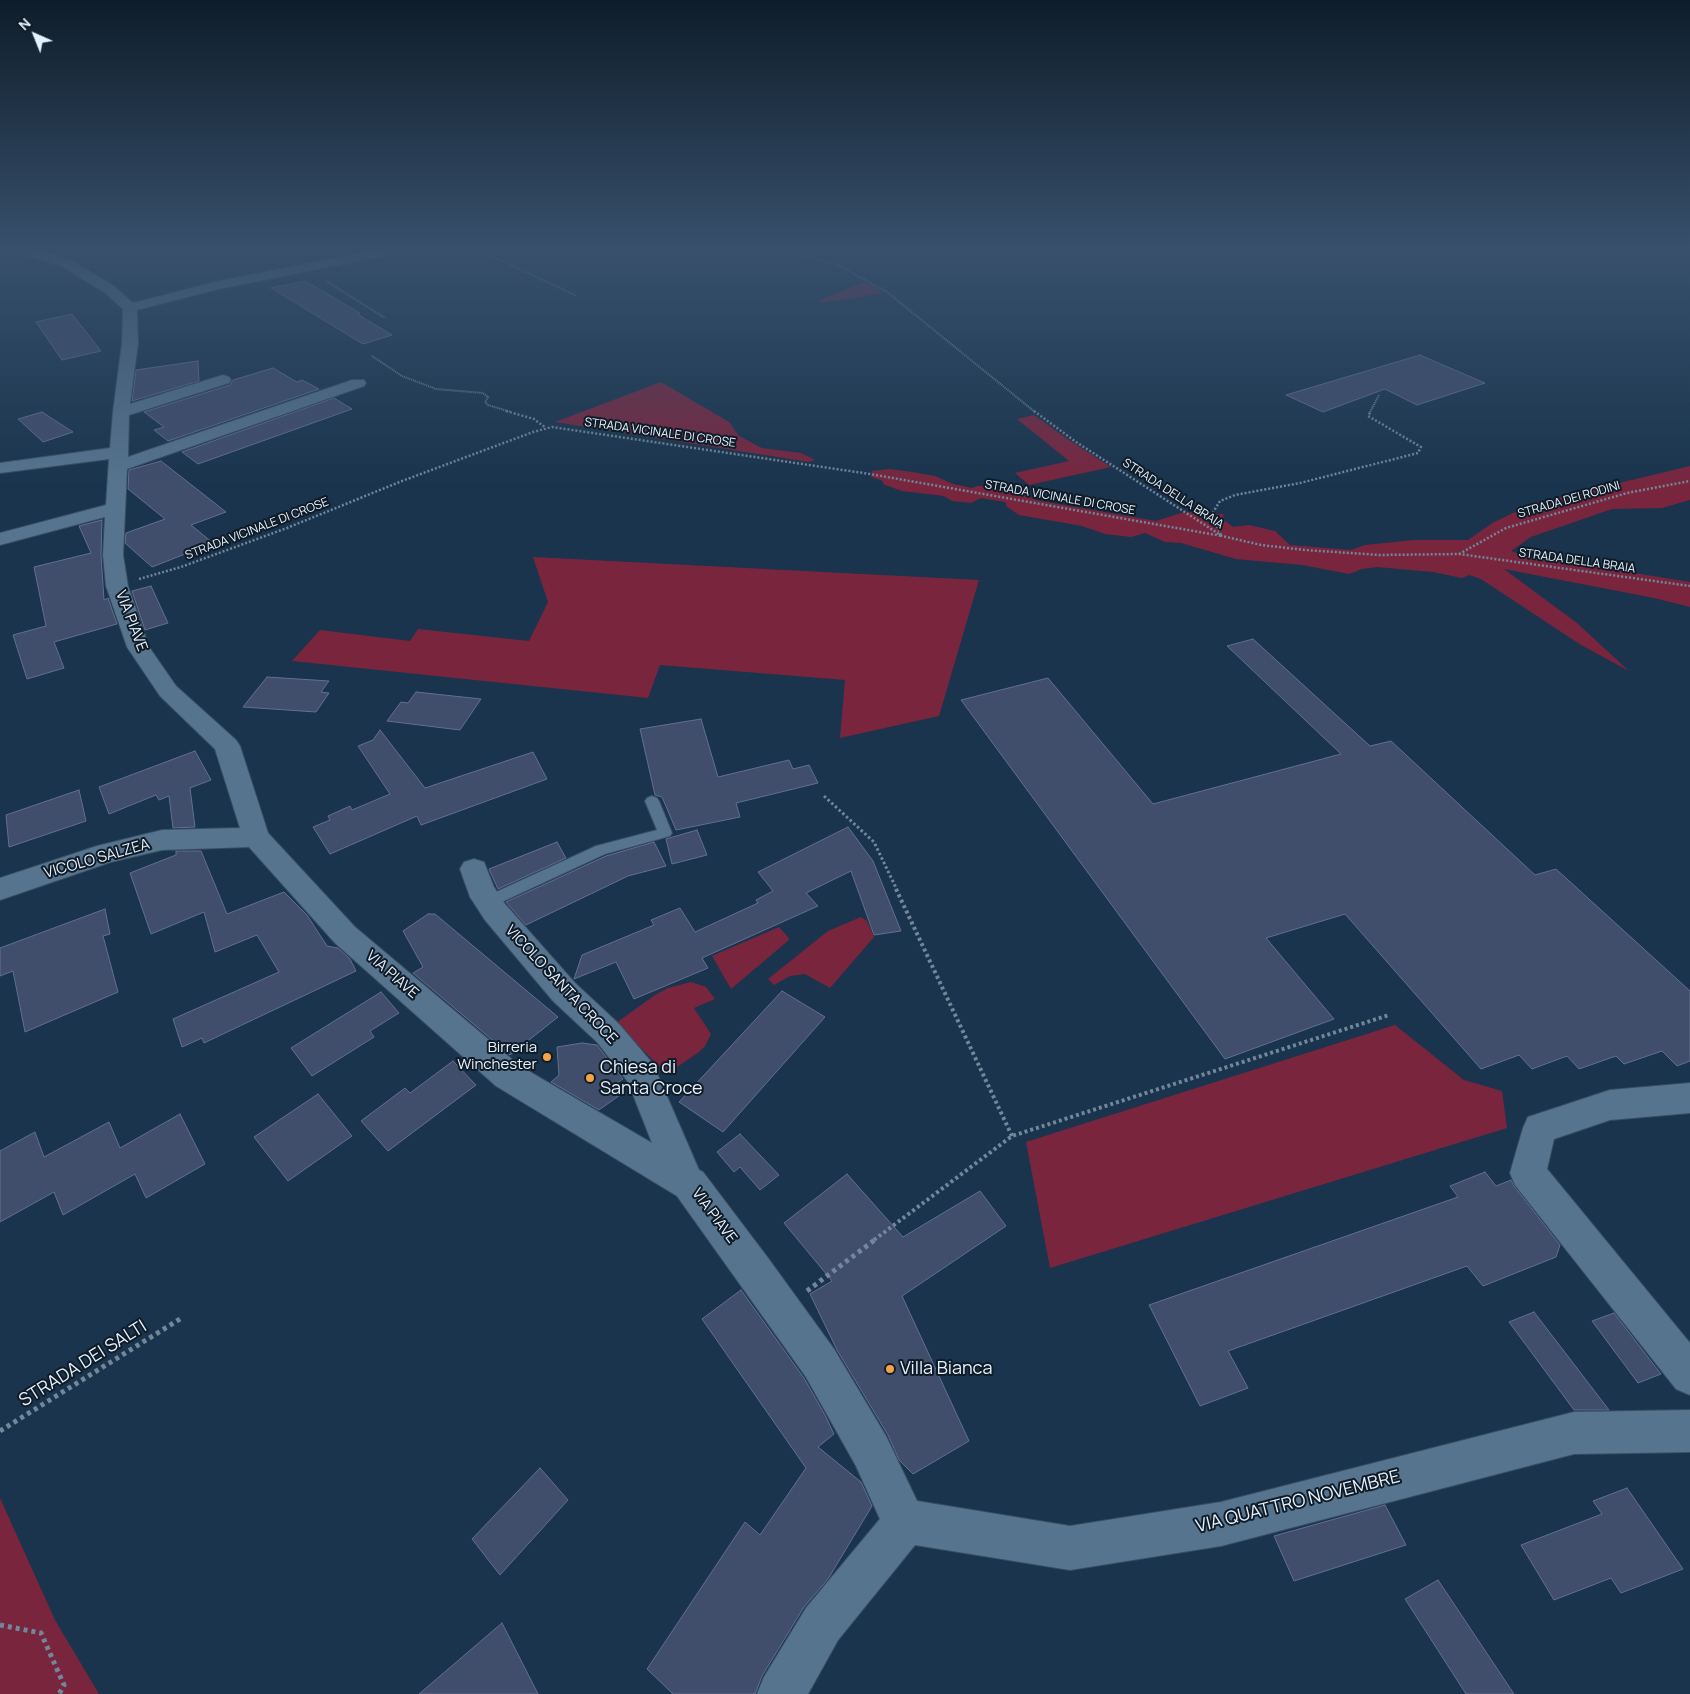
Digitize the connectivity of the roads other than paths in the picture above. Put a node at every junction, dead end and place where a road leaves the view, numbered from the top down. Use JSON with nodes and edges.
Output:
{"nodes":[{"id":1,"x":130,"y":330,"type":"edge"},
{"id":2,"x":223,"y":380,"type":"dead end"},
{"id":3,"x":358,"y":383,"type":"dead end"},
{"id":4,"x":121,"y":412,"type":"junction"},
{"id":5,"x":118,"y":459,"type":"junction"},
{"id":6,"x":0,"y":468,"type":"edge"},
{"id":7,"x":116,"y":508,"type":"junction"},
{"id":8,"x":0,"y":539,"type":"edge"},
{"id":9,"x":652,"y":801,"type":"dead end"},
{"id":10,"x":256,"y":837,"type":"junction"},
{"id":11,"x":474,"y":869,"type":"dead end"},
{"id":12,"x":0,"y":889,"type":"edge"},
{"id":13,"x":488,"y":902,"type":"junction"},
{"id":14,"x":1690,"y":1098,"type":"edge"},
{"id":15,"x":686,"y":1182,"type":"junction"},
{"id":16,"x":1690,"y":1375,"type":"edge"},
{"id":17,"x":1690,"y":1431,"type":"edge"},
{"id":18,"x":904,"y":1522,"type":"junction"},
{"id":19,"x":781,"y":1694,"type":"edge"}],
"edges":[{"from":1,"to":4,"type":"street","name":"VIA PIAVE"},
{"from":2,"to":4,"type":"street"},
{"from":3,"to":5,"type":"street"},
{"from":4,"to":5,"type":"street","name":"VIA PIAVE"},
{"from":5,"to":6,"type":"street"},
{"from":5,"to":7,"type":"street","name":"VIA PIAVE"},
{"from":7,"to":8,"type":"street"},
{"from":7,"to":10,"type":"street","name":"VIA PIAVE"},
{"from":9,"to":13,"type":"lane"},
{"from":10,"to":12,"type":"street","name":"VICOLO SALZEA"},
{"from":10,"to":15,"type":"street","name":"VIA PIAVE"},
{"from":11,"to":13,"type":"street","name":"VICOLO SANTA CROCE"},
{"from":13,"to":15,"type":"street","name":"VICOLO SANTA CROCE"},
{"from":14,"to":16,"type":"street"},
{"from":15,"to":18,"type":"street","name":"VIA PIAVE"},
{"from":17,"to":18,"type":"street","name":"VIA QUATTRO NOVEMBRE"},
{"from":18,"to":19,"type":"street"}]}
